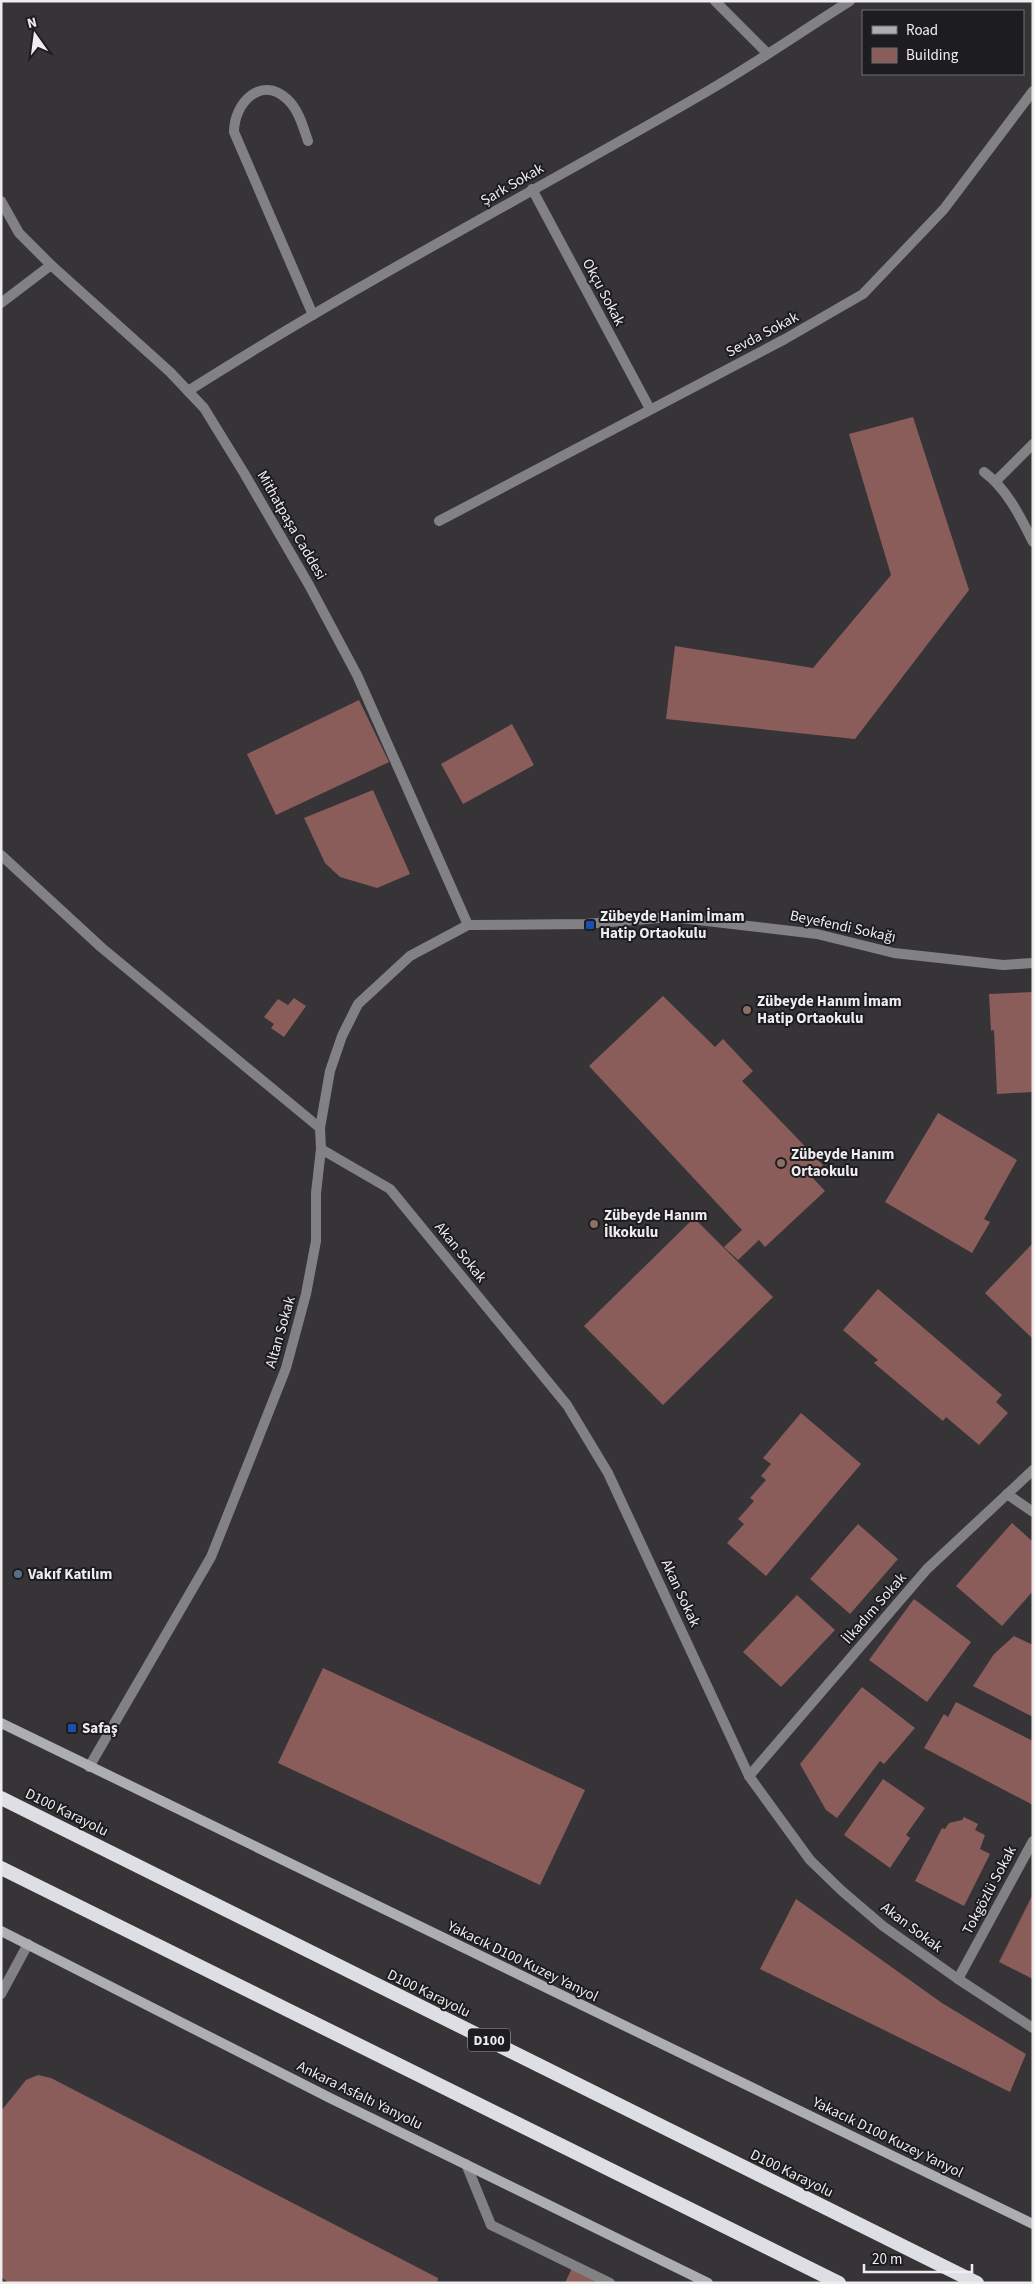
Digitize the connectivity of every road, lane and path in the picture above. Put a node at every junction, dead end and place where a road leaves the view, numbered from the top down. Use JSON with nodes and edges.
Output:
{"nodes":[{"id":1,"x":715,"y":1,"type":"edge"},
{"id":2,"x":850,"y":1,"type":"edge"},
{"id":3,"x":767,"y":53,"type":"junction"},
{"id":4,"x":1033,"y":91,"type":"edge"},
{"id":5,"x":308,"y":141,"type":"dead end"},
{"id":6,"x":532,"y":188,"type":"junction"},
{"id":7,"x":1,"y":201,"type":"edge"},
{"id":8,"x":51,"y":265,"type":"junction"},
{"id":9,"x":1,"y":303,"type":"edge"},
{"id":10,"x":313,"y":315,"type":"junction"},
{"id":11,"x":188,"y":391,"type":"junction"},
{"id":12,"x":650,"y":410,"type":"junction"},
{"id":13,"x":1033,"y":444,"type":"edge"},
{"id":14,"x":984,"y":472,"type":"dead end"},
{"id":15,"x":996,"y":481,"type":"junction"},
{"id":16,"x":439,"y":521,"type":"dead end"},
{"id":17,"x":1033,"y":542,"type":"edge"},
{"id":18,"x":1,"y":855,"type":"edge"},
{"id":19,"x":468,"y":925,"type":"junction"},
{"id":20,"x":1033,"y":963,"type":"edge"},
{"id":21,"x":320,"y":1128,"type":"junction"},
{"id":22,"x":321,"y":1149,"type":"junction"},
{"id":23,"x":1033,"y":1470,"type":"edge"},
{"id":24,"x":1007,"y":1494,"type":"junction"},
{"id":25,"x":1033,"y":1512,"type":"edge"},
{"id":26,"x":1,"y":1723,"type":"edge"},
{"id":27,"x":89,"y":1767,"type":"junction"},
{"id":28,"x":749,"y":1776,"type":"junction"},
{"id":29,"x":1,"y":1798,"type":"edge"},
{"id":30,"x":1033,"y":1841,"type":"edge"},
{"id":31,"x":1,"y":1868,"type":"edge"},
{"id":32,"x":1,"y":1931,"type":"edge"},
{"id":33,"x":28,"y":1944,"type":"junction"},
{"id":34,"x":958,"y":1979,"type":"junction"},
{"id":35,"x":1,"y":1994,"type":"edge"},
{"id":36,"x":1033,"y":2028,"type":"edge"},
{"id":37,"x":466,"y":2164,"type":"junction"},
{"id":38,"x":1033,"y":2224,"type":"edge"},
{"id":39,"x":610,"y":2283,"type":"edge"},
{"id":40,"x":708,"y":2283,"type":"edge"},
{"id":41,"x":839,"y":2283,"type":"edge"},
{"id":42,"x":978,"y":2283,"type":"edge"}],
"edges":[{"from":1,"to":3,"type":"street"},
{"from":2,"to":3,"type":"street","name":"Şark Sokak"},
{"from":3,"to":6,"type":"street","name":"Şark Sokak"},
{"from":4,"to":12,"type":"street","name":"Sevda Sokak"},
{"from":5,"to":10,"type":"street"},
{"from":6,"to":10,"type":"street","name":"Şark Sokak"},
{"from":6,"to":12,"type":"street","name":"Okçu Sokak"},
{"from":7,"to":8,"type":"street","name":"Mithatpaşa Caddesi"},
{"from":8,"to":9,"type":"street"},
{"from":8,"to":11,"type":"street","name":"Mithatpaşa Caddesi"},
{"from":10,"to":11,"type":"street","name":"Şark Sokak"},
{"from":11,"to":19,"type":"street","name":"Mithatpaşa Caddesi"},
{"from":12,"to":16,"type":"street","name":"Sevda Sokak"},
{"from":13,"to":15,"type":"street"},
{"from":14,"to":15,"type":"street"},
{"from":15,"to":17,"type":"street"},
{"from":18,"to":21,"type":"street"},
{"from":19,"to":20,"type":"street","name":"Beyefendi Sokağı"},
{"from":19,"to":21,"type":"street","name":"Altan Sokak"},
{"from":21,"to":22,"type":"street","name":"Altan Sokak"},
{"from":22,"to":27,"type":"street","name":"Altan Sokak"},
{"from":22,"to":28,"type":"street","name":"Akan Sokak"},
{"from":23,"to":24,"type":"street","name":"İlkadım Sokak"},
{"from":24,"to":25,"type":"street"},
{"from":24,"to":28,"type":"street","name":"İlkadım Sokak"},
{"from":26,"to":27,"type":"main road","name":"Yakacık D100 Kuzey Yanyol"},
{"from":27,"to":38,"type":"main road","name":"Yakacık D100 Kuzey Yanyol"},
{"from":28,"to":34,"type":"street","name":"Akan Sokak"},
{"from":29,"to":42,"type":"highway","name":"D100 Karayolu","number":"D100"},
{"from":30,"to":34,"type":"street","name":"Tokgözlü Sokak"},
{"from":31,"to":41,"type":"highway"},
{"from":32,"to":33,"type":"main road","name":"Ankara Asfaltı Yanyolu"},
{"from":33,"to":35,"type":"street"},
{"from":33,"to":37,"type":"main road","name":"Ankara Asfaltı Yanyolu"},
{"from":34,"to":36,"type":"street","name":"Akan Sokak"},
{"from":37,"to":39,"type":"street"},
{"from":37,"to":40,"type":"main road","name":"Ankara Asfaltı Yanyolu"}]}
